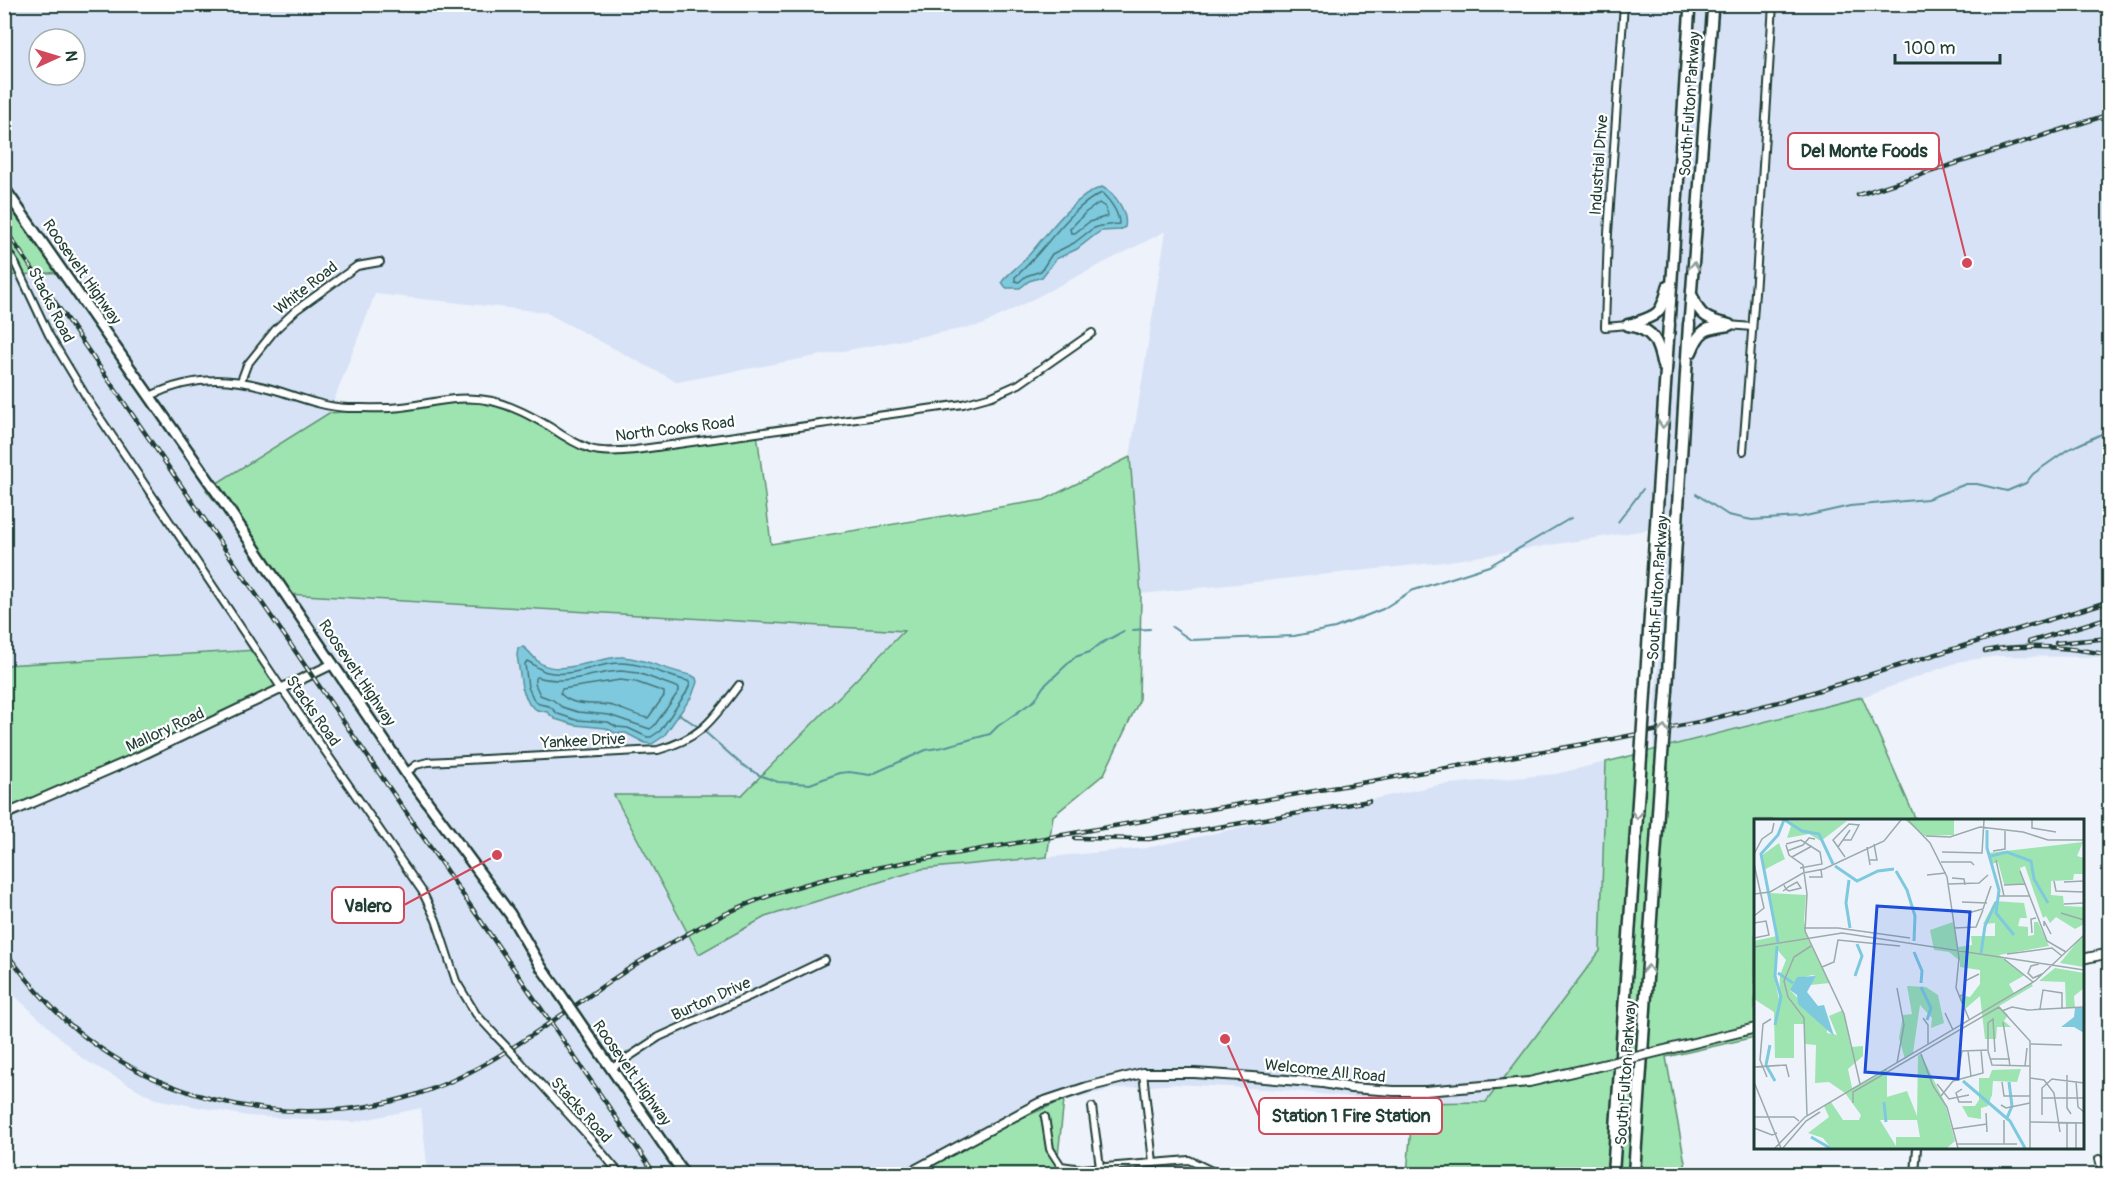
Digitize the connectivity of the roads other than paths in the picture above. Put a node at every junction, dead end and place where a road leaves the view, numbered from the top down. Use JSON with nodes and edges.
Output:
{"nodes":[{"id":1,"x":1624,"y":4,"type":"edge"},
{"id":2,"x":1690,"y":4,"type":"edge"},
{"id":3,"x":1713,"y":4,"type":"edge"},
{"id":4,"x":1773,"y":4,"type":"edge"},
{"id":5,"x":4,"y":188,"type":"edge"},
{"id":6,"x":4,"y":246,"type":"edge"},
{"id":7,"x":1674,"y":257,"type":"junction"},
{"id":8,"x":380,"y":262,"type":"dead end"},
{"id":9,"x":1692,"y":292,"type":"junction"},
{"id":10,"x":1669,"y":324,"type":"joint"},
{"id":11,"x":1689,"y":324,"type":"joint"},
{"id":12,"x":1628,"y":325,"type":"junction"},
{"id":13,"x":1729,"y":325,"type":"junction"},
{"id":14,"x":1752,"y":327,"type":"junction"},
{"id":15,"x":1092,"y":333,"type":"dead end"},
{"id":16,"x":1688,"y":357,"type":"junction"},
{"id":17,"x":241,"y":381,"type":"junction"},
{"id":18,"x":1665,"y":385,"type":"junction"},
{"id":19,"x":150,"y":396,"type":"junction"},
{"id":20,"x":1743,"y":451,"type":"dead end"},
{"id":21,"x":333,"y":663,"type":"junction"},
{"id":22,"x":739,"y":685,"type":"dead end"},
{"id":23,"x":282,"y":689,"type":"junction"},
{"id":24,"x":406,"y":773,"type":"junction"},
{"id":25,"x":4,"y":814,"type":"edge"},
{"id":26,"x":2109,"y":953,"type":"edge"},
{"id":27,"x":2084,"y":958,"type":"edge"},
{"id":28,"x":825,"y":960,"type":"dead end"},
{"id":29,"x":1754,"y":1028,"type":"edge"},
{"id":30,"x":612,"y":1068,"type":"junction"},
{"id":31,"x":1143,"y":1073,"type":"junction"},
{"id":32,"x":1092,"y":1107,"type":"dead end"},
{"id":33,"x":1045,"y":1117,"type":"dead end"},
{"id":34,"x":1917,"y":1149,"type":"edge"},
{"id":35,"x":2099,"y":1159,"type":"dead end"},
{"id":36,"x":1153,"y":1162,"type":"junction"},
{"id":37,"x":1100,"y":1167,"type":"junction"},
{"id":38,"x":620,"y":1174,"type":"edge"},
{"id":39,"x":684,"y":1174,"type":"edge"},
{"id":40,"x":907,"y":1174,"type":"edge"},
{"id":41,"x":1218,"y":1174,"type":"edge"},
{"id":42,"x":1613,"y":1174,"type":"edge"},
{"id":43,"x":1634,"y":1174,"type":"edge"},
{"id":44,"x":1915,"y":1174,"type":"edge"},
{"id":45,"x":2103,"y":1174,"type":"edge"}],
"edges":[{"from":1,"to":12,"type":"street","name":"Industrial Drive"},
{"from":2,"to":7,"type":"main road","name":"South Fulton Parkway"},
{"from":9,"to":3,"type":"main road","name":"South Fulton Parkway","one_way":true},
{"from":4,"to":14,"type":"street"},
{"from":5,"to":19,"type":"main road","name":"Roosevelt Highway"},
{"from":6,"to":23,"type":"street","name":"Stacks Road"},
{"from":7,"to":10,"type":"main road","name":"South Fulton Parkway"},
{"from":7,"to":12,"type":"main road"},
{"from":8,"to":17,"type":"street","name":"White Road"},
{"from":9,"to":11,"type":"main road","name":"South Fulton Parkway"},
{"from":9,"to":13,"type":"main road"},
{"from":10,"to":18,"type":"highway","name":"South Fulton Parkway"},
{"from":11,"to":16,"type":"highway","name":"South Fulton Parkway"},
{"from":12,"to":18,"type":"highway"},
{"from":13,"to":14,"type":"street"},
{"from":13,"to":16,"type":"highway"},
{"from":14,"to":20,"type":"street"},
{"from":15,"to":17,"type":"street","name":"North Cooks Road"},
{"from":43,"to":16,"type":"highway","name":"South Fulton Parkway","one_way":true,"bridge":true},
{"from":17,"to":19,"type":"street","name":"North Cooks Road"},
{"from":18,"to":42,"type":"highway","name":"South Fulton Parkway","one_way":true,"bridge":true},
{"from":19,"to":21,"type":"main road","name":"Roosevelt Highway"},
{"from":21,"to":23,"type":"street","name":"Mallory Road"},
{"from":21,"to":24,"type":"main road","name":"Roosevelt Highway"},
{"from":22,"to":24,"type":"street","name":"Yankee Drive"},
{"from":23,"to":25,"type":"street","name":"Mallory Road"},
{"from":23,"to":38,"type":"street","name":"Stacks Road","bridge":true},
{"from":24,"to":30,"type":"main road","name":"Roosevelt Highway","bridge":true},
{"from":26,"to":27,"type":"street"},
{"from":28,"to":30,"type":"street","name":"Burton Drive"},
{"from":29,"to":31,"type":"street","name":"Welcome All Road","bridge":true},
{"from":30,"to":39,"type":"main road","name":"Roosevelt Highway"},
{"from":31,"to":36,"type":"street"},
{"from":31,"to":40,"type":"street","name":"Welcome All Road"},
{"from":32,"to":37,"type":"street"},
{"from":33,"to":37,"type":"street"},
{"from":34,"to":44,"type":"street"},
{"from":35,"to":45,"type":"street"},
{"from":36,"to":37,"type":"street"},
{"from":36,"to":41,"type":"street"}]}
